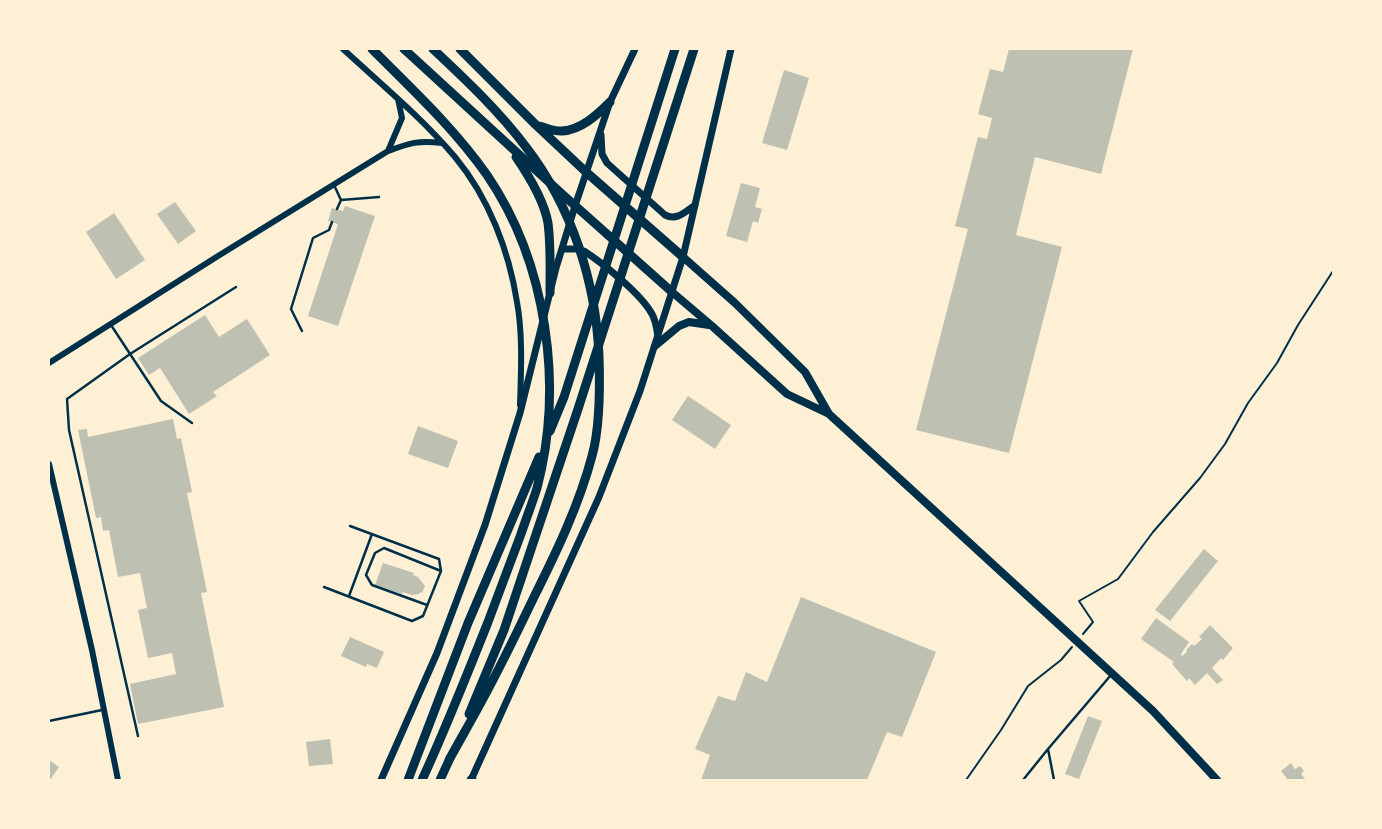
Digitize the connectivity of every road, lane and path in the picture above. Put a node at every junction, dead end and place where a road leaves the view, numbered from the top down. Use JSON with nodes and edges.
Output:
{"nodes":[{"id":1,"x":343,"y":49,"type":"edge"},
{"id":2,"x":372,"y":49,"type":"edge"},
{"id":3,"x":404,"y":49,"type":"edge"},
{"id":4,"x":433,"y":49,"type":"edge"},
{"id":5,"x":460,"y":49,"type":"edge"},
{"id":6,"x":634,"y":49,"type":"edge"},
{"id":7,"x":675,"y":49,"type":"edge"},
{"id":8,"x":694,"y":49,"type":"edge"},
{"id":9,"x":731,"y":49,"type":"edge"},
{"id":10,"x":398,"y":99,"type":"junction"},
{"id":11,"x":610,"y":102,"type":"junction"},
{"id":12,"x":536,"y":125,"type":"junction"},
{"id":13,"x":601,"y":132,"type":"junction"},
{"id":14,"x":442,"y":143,"type":"junction"},
{"id":15,"x":510,"y":146,"type":"junction"},
{"id":16,"x":388,"y":151,"type":"junction"},
{"id":17,"x":586,"y":172,"type":"junction"},
{"id":18,"x":334,"y":185,"type":"junction"},
{"id":19,"x":379,"y":197,"type":"dead end"},
{"id":20,"x":340,"y":200,"type":"junction"},
{"id":21,"x":695,"y":205,"type":"junction"},
{"id":22,"x":575,"y":206,"type":"junction"},
{"id":23,"x":337,"y":209,"type":"dead end"},
{"id":24,"x":332,"y":222,"type":"dead end"},
{"id":25,"x":563,"y":250,"type":"junction"},
{"id":26,"x":683,"y":257,"type":"junction"},
{"id":27,"x":1333,"y":271,"type":"edge"},
{"id":28,"x":236,"y":287,"type":"dead end"},
{"id":29,"x":672,"y":292,"type":"junction"},
{"id":30,"x":550,"y":293,"type":"junction"},
{"id":31,"x":111,"y":324,"type":"junction"},
{"id":32,"x":712,"y":326,"type":"junction"},
{"id":33,"x":302,"y":331,"type":"dead end"},
{"id":34,"x":658,"y":337,"type":"junction"},
{"id":35,"x":655,"y":346,"type":"junction"},
{"id":36,"x":130,"y":354,"type":"junction"},
{"id":37,"x":49,"y":363,"type":"edge"},
{"id":38,"x":520,"y":413,"type":"junction"},
{"id":39,"x":829,"y":414,"type":"junction"},
{"id":40,"x":192,"y":423,"type":"dead end"},
{"id":41,"x":49,"y":464,"type":"edge"},
{"id":42,"x":350,"y":526,"type":"dead end"},
{"id":43,"x":372,"y":534,"type":"junction"},
{"id":44,"x":441,"y":570,"type":"junction"},
{"id":45,"x":324,"y":587,"type":"dead end"},
{"id":46,"x":348,"y":596,"type":"junction"},
{"id":47,"x":427,"y":605,"type":"junction"},
{"id":48,"x":1080,"y":637,"type":"dead end"},
{"id":49,"x":1074,"y":645,"type":"dead end"},
{"id":50,"x":1112,"y":673,"type":"junction"},
{"id":51,"x":104,"y":710,"type":"junction"},
{"id":52,"x":49,"y":721,"type":"edge"},
{"id":53,"x":138,"y":736,"type":"dead end"},
{"id":54,"x":1048,"y":749,"type":"junction"},
{"id":55,"x":449,"y":760,"type":"junction"},
{"id":56,"x":118,"y":780,"type":"edge"},
{"id":57,"x":381,"y":780,"type":"edge"},
{"id":58,"x":408,"y":780,"type":"edge"},
{"id":59,"x":422,"y":780,"type":"edge"},
{"id":60,"x":440,"y":780,"type":"edge"},
{"id":61,"x":471,"y":780,"type":"edge"},
{"id":62,"x":966,"y":780,"type":"edge"},
{"id":63,"x":1023,"y":780,"type":"edge"},
{"id":64,"x":1054,"y":780,"type":"edge"},
{"id":65,"x":1217,"y":780,"type":"edge"}],
"edges":[{"from":1,"to":10,"type":"street"},
{"from":2,"to":59,"type":"highway"},
{"from":3,"to":15,"type":"highway"},
{"from":4,"to":55,"type":"highway"},
{"from":5,"to":12,"type":"highway"},
{"from":6,"to":11,"type":"main road"},
{"from":7,"to":58,"type":"highway"},
{"from":8,"to":55,"type":"highway"},
{"from":9,"to":21,"type":"main road"},
{"from":10,"to":14,"type":"street"},
{"from":10,"to":16,"type":"street"},
{"from":11,"to":12,"type":"highway"},
{"from":11,"to":13,"type":"main road"},
{"from":12,"to":17,"type":"highway"},
{"from":13,"to":17,"type":"main road"},
{"from":13,"to":21,"type":"main road"},
{"from":14,"to":16,"type":"street"},
{"from":14,"to":38,"type":"street"},
{"from":15,"to":22,"type":"highway"},
{"from":15,"to":30,"type":"highway"},
{"from":16,"to":18,"type":"street"},
{"from":17,"to":22,"type":"main road"},
{"from":17,"to":26,"type":"highway"},
{"from":18,"to":20,"type":"lane"},
{"from":18,"to":31,"type":"street"},
{"from":19,"to":20,"type":"lane"},
{"from":20,"to":23,"type":"lane"},
{"from":21,"to":26,"type":"main road"},
{"from":22,"to":25,"type":"main road"},
{"from":22,"to":29,"type":"highway"},
{"from":24,"to":33,"type":"lane"},
{"from":25,"to":30,"type":"main road"},
{"from":25,"to":34,"type":"main road"},
{"from":26,"to":29,"type":"main road"},
{"from":26,"to":39,"type":"main road"},
{"from":27,"to":48,"type":"path"},
{"from":28,"to":36,"type":"lane"},
{"from":29,"to":32,"type":"main road"},
{"from":29,"to":34,"type":"main road"},
{"from":30,"to":38,"type":"main road"},
{"from":31,"to":36,"type":"lane"},
{"from":31,"to":37,"type":"street"},
{"from":32,"to":35,"type":"main road"},
{"from":32,"to":39,"type":"main road"},
{"from":34,"to":35,"type":"main road"},
{"from":35,"to":61,"type":"main road"},
{"from":36,"to":40,"type":"lane"},
{"from":36,"to":53,"type":"lane"},
{"from":38,"to":57,"type":"main road"},
{"from":39,"to":50,"type":"main road"},
{"from":41,"to":51,"type":"street"},
{"from":42,"to":43,"type":"lane"},
{"from":43,"to":44,"type":"lane"},
{"from":43,"to":46,"type":"lane"},
{"from":44,"to":47,"type":"lane"},
{"from":44,"to":47,"type":"lane"},
{"from":45,"to":46,"type":"lane"},
{"from":46,"to":47,"type":"lane"},
{"from":49,"to":62,"type":"path"},
{"from":50,"to":54,"type":"lane"},
{"from":50,"to":65,"type":"main road"},
{"from":51,"to":52,"type":"lane"},
{"from":51,"to":56,"type":"street"},
{"from":54,"to":63,"type":"lane"},
{"from":54,"to":64,"type":"lane"},
{"from":55,"to":60,"type":"highway"}]}
